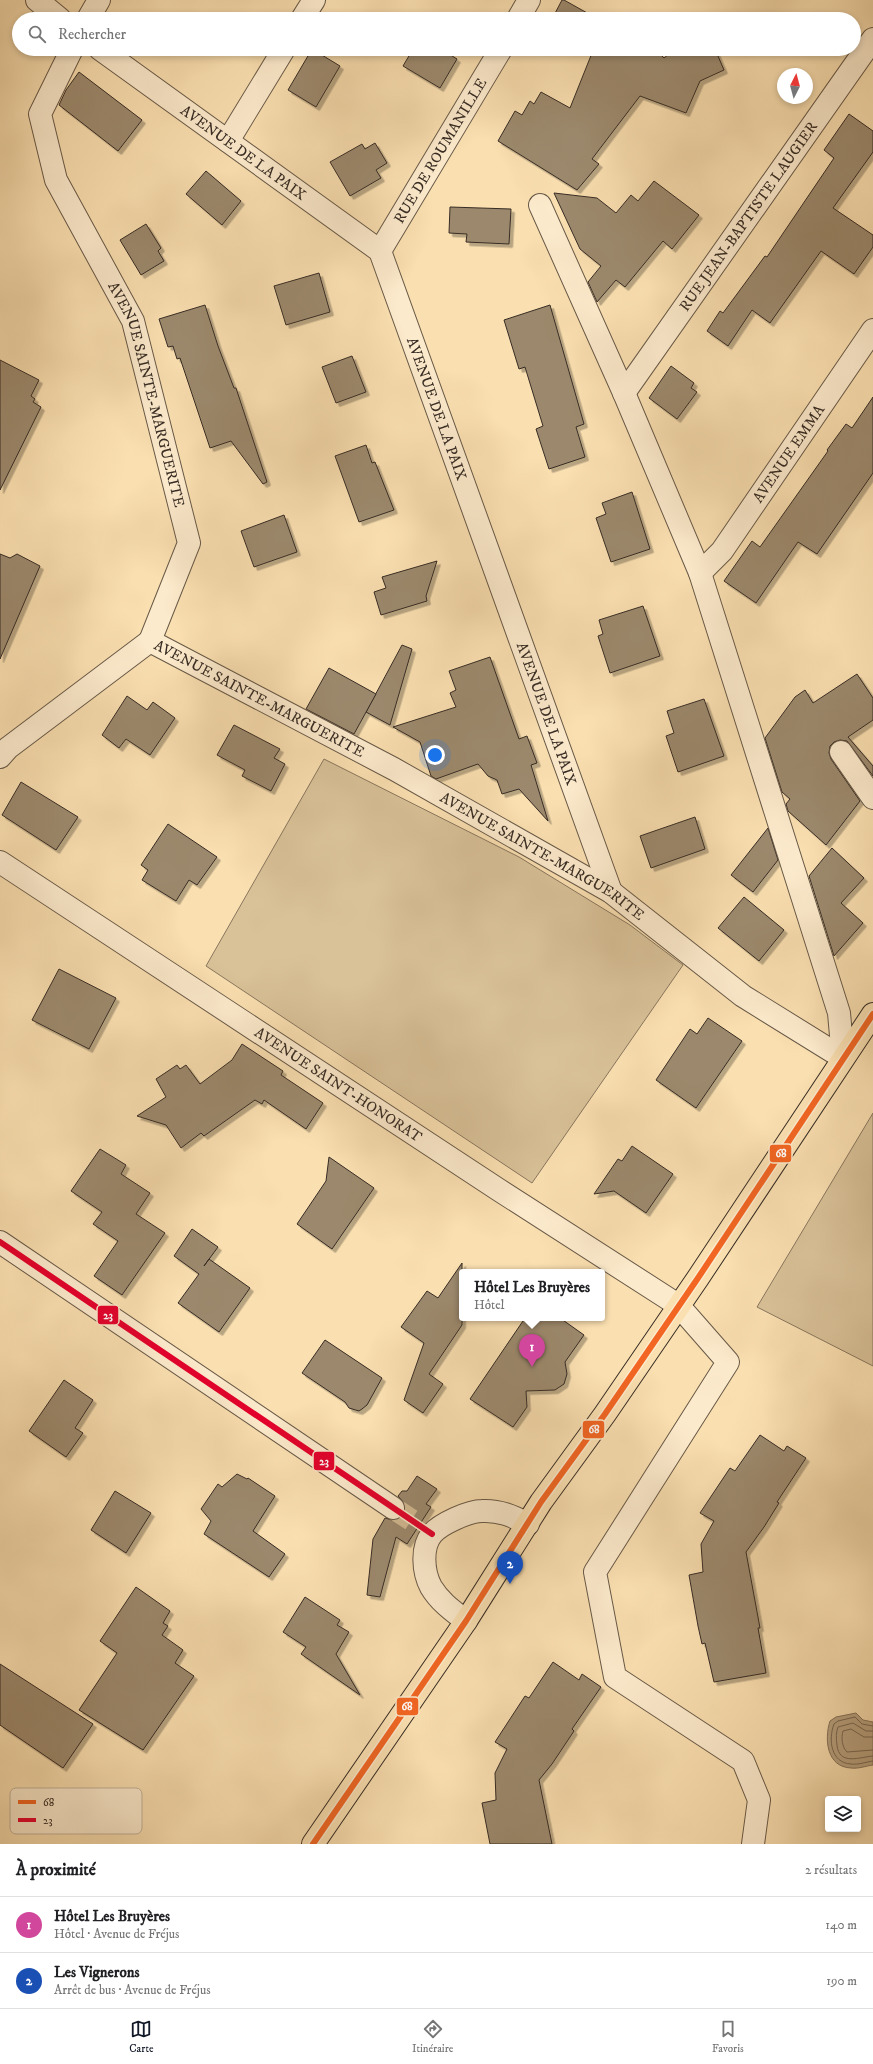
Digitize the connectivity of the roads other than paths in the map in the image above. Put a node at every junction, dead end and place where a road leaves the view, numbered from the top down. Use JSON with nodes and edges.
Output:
{"nodes":[{"id":1,"x":37,"y":0,"type":"edge"},
{"id":2,"x":99,"y":0,"type":"edge"},
{"id":3,"x":314,"y":0,"type":"edge"},
{"id":4,"x":529,"y":0,"type":"edge"},
{"id":5,"x":52,"y":12,"type":"edge"},
{"id":6,"x":92,"y":12,"type":"edge"},
{"id":7,"x":306,"y":12,"type":"edge"},
{"id":8,"x":522,"y":12,"type":"edge"},
{"id":9,"x":873,"y":39,"type":"edge"},
{"id":10,"x":69,"y":56,"type":"edge"},
{"id":11,"x":110,"y":56,"type":"edge"},
{"id":12,"x":280,"y":56,"type":"edge"},
{"id":13,"x":497,"y":56,"type":"edge"},
{"id":14,"x":228,"y":141,"type":"junction"},
{"id":15,"x":540,"y":205,"type":"dead end"},
{"id":16,"x":380,"y":251,"type":"junction"},
{"id":17,"x":873,"y":330,"type":"edge"},
{"id":18,"x":624,"y":393,"type":"junction"},
{"id":19,"x":700,"y":573,"type":"junction"},
{"id":20,"x":150,"y":641,"type":"junction"},
{"id":21,"x":841,"y":752,"type":"dead end"},
{"id":22,"x":0,"y":757,"type":"edge"},
{"id":23,"x":873,"y":798,"type":"edge"},
{"id":24,"x":0,"y":862,"type":"edge"},
{"id":25,"x":611,"y":892,"type":"junction"},
{"id":26,"x":873,"y":1014,"type":"edge"},
{"id":27,"x":843,"y":1058,"type":"junction"},
{"id":28,"x":0,"y":1242,"type":"edge"},
{"id":29,"x":678,"y":1305,"type":"junction"},
{"id":30,"x":393,"y":1508,"type":"tunnel mouth"},
{"id":31,"x":528,"y":1524,"type":"junction"},
{"id":32,"x":466,"y":1621,"type":"junction"},
{"id":33,"x":313,"y":1844,"type":"edge"},
{"id":34,"x":753,"y":1844,"type":"edge"}],
"edges":[{"from":1,"to":5,"type":"street"},
{"from":2,"to":6,"type":"street"},
{"from":3,"to":7,"type":"street"},
{"from":4,"to":8,"type":"street"},
{"from":9,"to":18,"type":"street","name":"RUE JEAN-BAPTISTE LAUGIER"},
{"from":10,"to":20,"type":"street","name":"AVENUE SAINTE-MARGUERITE"},
{"from":11,"to":14,"type":"street","name":"AVENUE DE LA PAIX"},
{"from":12,"to":14,"type":"street"},
{"from":13,"to":16,"type":"street","name":"RUE DE ROUMANILLE"},
{"from":14,"to":16,"type":"street","name":"AVENUE DE LA PAIX"},
{"from":15,"to":18,"type":"street"},
{"from":16,"to":25,"type":"street","name":"AVENUE DE LA PAIX"},
{"from":17,"to":19,"type":"street","name":"AVENUE EMMA"},
{"from":18,"to":19,"type":"street"},
{"from":19,"to":27,"type":"street"},
{"from":20,"to":22,"type":"street"},
{"from":20,"to":25,"type":"street","name":"AVENUE SAINTE-MARGUERITE"},
{"from":21,"to":23,"type":"street"},
{"from":24,"to":29,"type":"street","name":"AVENUE SAINT-HONORAT"},
{"from":25,"to":27,"type":"street","name":"AVENUE SAINTE-MARGUERITE"},
{"from":26,"to":27,"type":"main road"},
{"from":27,"to":29,"type":"main road"},
{"from":28,"to":30,"type":"street"},
{"from":29,"to":31,"type":"main road"},
{"from":29,"to":34,"type":"street","name":"AVENUE SAINT-HONORAT"},
{"from":31,"to":32,"type":"main road"},
{"from":31,"to":32,"type":"street"},
{"from":32,"to":33,"type":"main road"}]}
